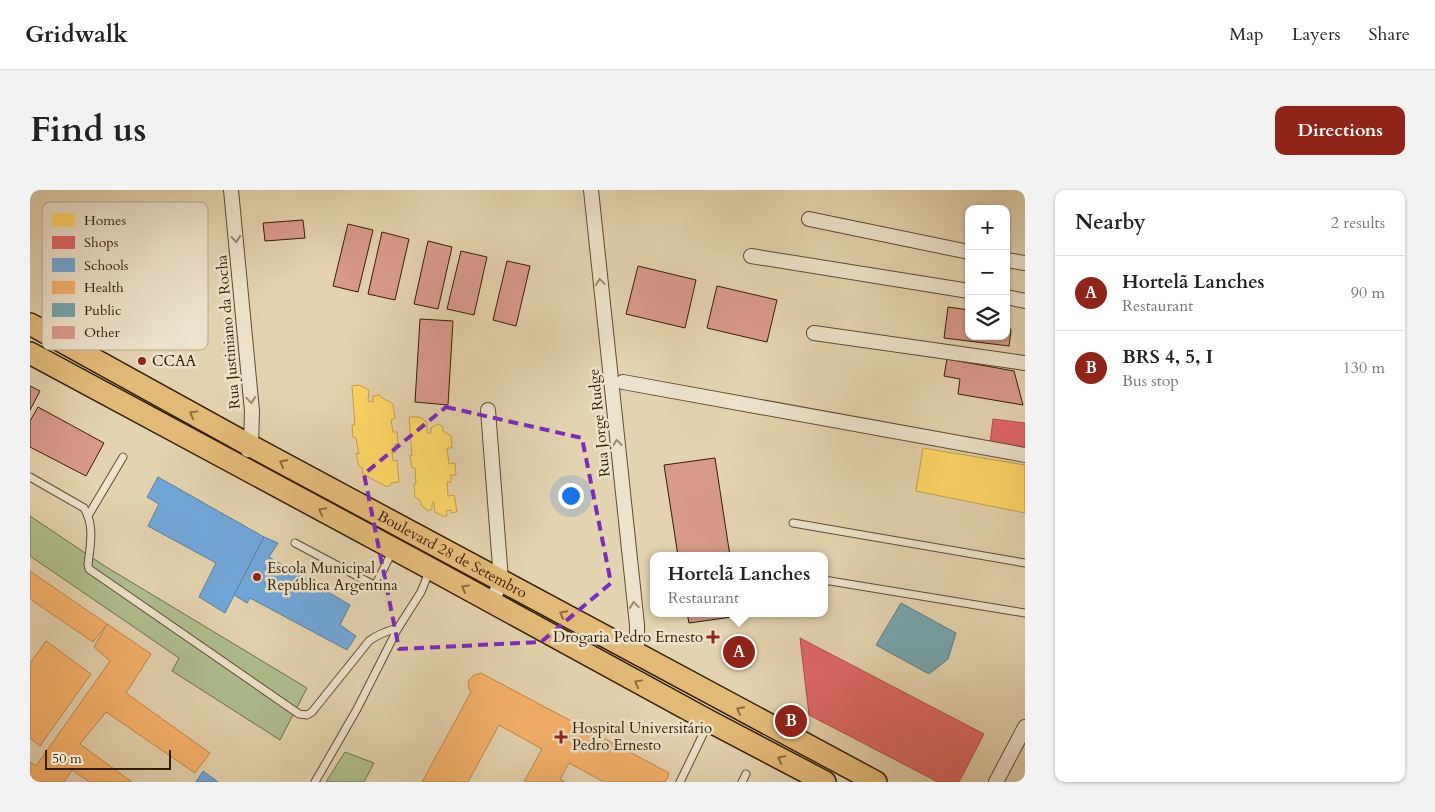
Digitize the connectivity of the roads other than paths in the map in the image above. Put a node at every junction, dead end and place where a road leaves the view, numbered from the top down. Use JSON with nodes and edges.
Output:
{"nodes":[{"id":1,"x":231,"y":190,"type":"edge"},
{"id":2,"x":591,"y":190,"type":"edge"},
{"id":3,"x":808,"y":219,"type":"dead end"},
{"id":4,"x":965,"y":251,"type":"edge"},
{"id":5,"x":751,"y":256,"type":"dead end"},
{"id":6,"x":1010,"y":261,"type":"edge"},
{"id":7,"x":1025,"y":263,"type":"edge"},
{"id":8,"x":965,"y":290,"type":"edge"},
{"id":9,"x":1010,"y":299,"type":"edge"},
{"id":10,"x":1025,"y":301,"type":"edge"},
{"id":11,"x":30,"y":324,"type":"edge"},
{"id":12,"x":42,"y":331,"type":"edge"},
{"id":13,"x":814,"y":333,"type":"dead end"},
{"id":14,"x":77,"y":350,"type":"edge"},
{"id":15,"x":30,"y":353,"type":"edge"},
{"id":16,"x":1025,"y":363,"type":"edge"},
{"id":17,"x":623,"y":382,"type":"dead end"},
{"id":18,"x":488,"y":410,"type":"dead end"},
{"id":19,"x":251,"y":446,"type":"junction"},
{"id":20,"x":1025,"y":455,"type":"edge"},
{"id":21,"x":123,"y":457,"type":"dead end"},
{"id":22,"x":233,"y":464,"type":"junction"},
{"id":23,"x":30,"y":477,"type":"edge"},
{"id":24,"x":88,"y":516,"type":"junction"},
{"id":25,"x":793,"y":523,"type":"dead end"},
{"id":26,"x":295,"y":543,"type":"dead end"},
{"id":27,"x":393,"y":549,"type":"junction"},
{"id":28,"x":1025,"y":563,"type":"edge"},
{"id":29,"x":431,"y":569,"type":"junction"},
{"id":30,"x":501,"y":580,"type":"junction"},
{"id":31,"x":828,"y":581,"type":"edge"},
{"id":32,"x":492,"y":603,"type":"junction"},
{"id":33,"x":1025,"y":613,"type":"edge"},
{"id":34,"x":398,"y":628,"type":"junction"},
{"id":35,"x":637,"y":653,"type":"junction"},
{"id":36,"x":709,"y":722,"type":"junction"},
{"id":37,"x":1025,"y":727,"type":"edge"},
{"id":38,"x":746,"y":774,"type":"dead end"},
{"id":39,"x":315,"y":782,"type":"edge"},
{"id":40,"x":680,"y":782,"type":"edge"},
{"id":41,"x":742,"y":782,"type":"edge"},
{"id":42,"x":825,"y":782,"type":"edge"},
{"id":43,"x":876,"y":782,"type":"edge"},
{"id":44,"x":996,"y":782,"type":"edge"}],
"edges":[{"from":1,"to":19,"type":"street","name":"Rua Justiniano da Rocha","one_way":true},
{"from":35,"to":2,"type":"street","name":"Rua Jorge Rudge","one_way":true},
{"from":3,"to":4,"type":"street"},
{"from":5,"to":8,"type":"street"},
{"from":6,"to":7,"type":"street"},
{"from":9,"to":10,"type":"street"},
{"from":12,"to":11,"type":"main road","name":"Boulevard 28 de Setembro","one_way":true},
{"from":13,"to":16,"type":"street"},
{"from":19,"to":14,"type":"main road","name":"Boulevard 28 de Setembro","one_way":true},
{"from":15,"to":22,"type":"main road","name":"Boulevard 28 de Setembro"},
{"from":17,"to":20,"type":"street"},
{"from":18,"to":30,"type":"street"},
{"from":19,"to":22,"type":"street"},
{"from":30,"to":19,"type":"main road","name":"Boulevard 28 de Setembro","one_way":true},
{"from":21,"to":24,"type":"lane"},
{"from":27,"to":22,"type":"main road","name":"Boulevard 28 de Setembro","one_way":true},
{"from":23,"to":24,"type":"lane"},
{"from":24,"to":34,"type":"lane"},
{"from":25,"to":28,"type":"lane"},
{"from":26,"to":27,"type":"lane"},
{"from":27,"to":29,"type":"main road","name":"Boulevard 28 de Setembro"},
{"from":32,"to":29,"type":"main road","name":"Boulevard 28 de Setembro","one_way":true},
{"from":29,"to":34,"type":"lane"},
{"from":30,"to":32,"type":"street"},
{"from":35,"to":30,"type":"main road","name":"Boulevard 28 de Setembro","one_way":true},
{"from":31,"to":33,"type":"lane"},
{"from":36,"to":32,"type":"main road","name":"Boulevard 28 de Setembro","one_way":true},
{"from":34,"to":39,"type":"lane"},
{"from":43,"to":35,"type":"main road","name":"Boulevard 28 de Setembro","one_way":true},
{"from":36,"to":40,"type":"lane"},
{"from":42,"to":36,"type":"main road","name":"Boulevard 28 de Setembro","one_way":true},
{"from":37,"to":44,"type":"street"},
{"from":38,"to":41,"type":"lane"}]}
